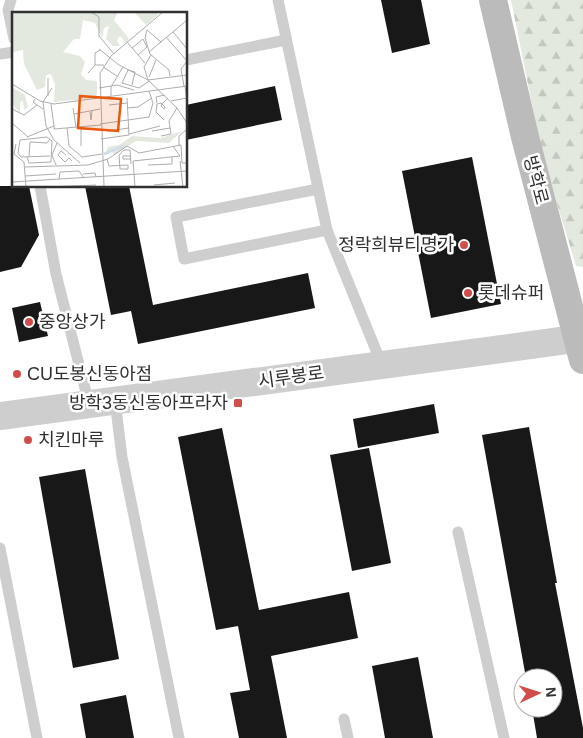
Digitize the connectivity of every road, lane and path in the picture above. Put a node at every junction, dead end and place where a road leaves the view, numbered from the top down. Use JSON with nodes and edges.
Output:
{"nodes":[{"id":1,"x":11,"y":0,"type":"edge"},
{"id":2,"x":278,"y":0,"type":"edge"},
{"id":3,"x":494,"y":0,"type":"edge"},
{"id":4,"x":12,"y":29,"type":"edge"},
{"id":5,"x":286,"y":40,"type":"junction"},
{"id":6,"x":188,"y":60,"type":"edge"},
{"id":7,"x":40,"y":188,"type":"edge"},
{"id":8,"x":318,"y":189,"type":"junction"},
{"id":9,"x":327,"y":230,"type":"junction"},
{"id":10,"x":581,"y":346,"type":"edge"},
{"id":11,"x":382,"y":365,"type":"junction"},
{"id":12,"x":102,"y":403,"type":"junction"},
{"id":13,"x":0,"y":416,"type":"edge"},
{"id":14,"x":458,"y":532,"type":"dead end"},
{"id":15,"x":0,"y":548,"type":"edge"},
{"id":16,"x":344,"y":719,"type":"dead end"},
{"id":17,"x":37,"y":738,"type":"edge"},
{"id":18,"x":179,"y":738,"type":"edge"},
{"id":19,"x":348,"y":738,"type":"edge"},
{"id":20,"x":504,"y":738,"type":"edge"}],
"edges":[{"from":1,"to":4,"type":"lane"},
{"from":2,"to":5,"type":"lane"},
{"from":3,"to":10,"type":"main road","name":"방학로"},
{"from":5,"to":6,"type":"lane"},
{"from":5,"to":8,"type":"lane"},
{"from":7,"to":12,"type":"lane"},
{"from":8,"to":9,"type":"lane"},
{"from":8,"to":9,"type":"lane"},
{"from":9,"to":11,"type":"lane"},
{"from":10,"to":11,"type":"street","name":"시루봉로"},
{"from":11,"to":12,"type":"street","name":"시루봉로"},
{"from":12,"to":13,"type":"street","name":"시루봉로"},
{"from":12,"to":18,"type":"lane"},
{"from":14,"to":20,"type":"lane"},
{"from":15,"to":17,"type":"lane"},
{"from":16,"to":19,"type":"lane"}]}
